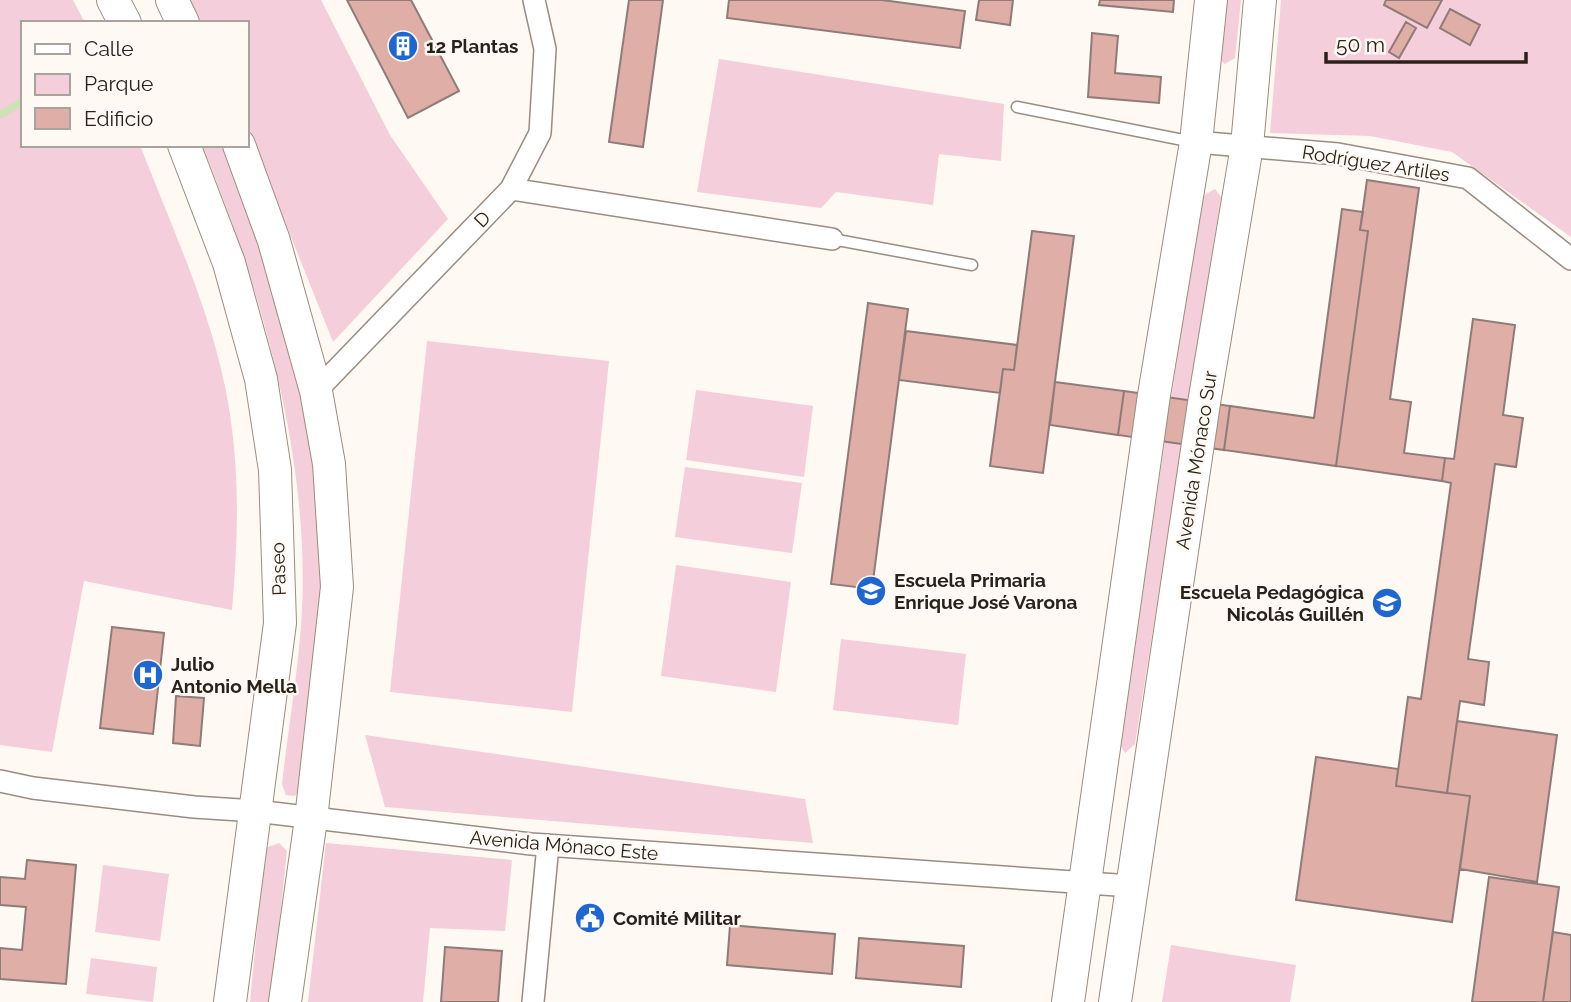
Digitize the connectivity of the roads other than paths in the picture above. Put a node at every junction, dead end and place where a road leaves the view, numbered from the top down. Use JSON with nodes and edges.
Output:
{"nodes":[{"id":1,"x":113,"y":0,"type":"edge"},
{"id":2,"x":172,"y":0,"type":"edge"},
{"id":3,"x":534,"y":0,"type":"edge"},
{"id":4,"x":1211,"y":0,"type":"edge"},
{"id":5,"x":1261,"y":0,"type":"edge"},
{"id":6,"x":124,"y":21,"type":"edge"},
{"id":7,"x":182,"y":21,"type":"edge"},
{"id":8,"x":1017,"y":107,"type":"dead end"},
{"id":9,"x":1196,"y":142,"type":"junction"},
{"id":10,"x":1247,"y":146,"type":"junction"},
{"id":11,"x":185,"y":147,"type":"edge"},
{"id":12,"x":240,"y":147,"type":"edge"},
{"id":13,"x":511,"y":189,"type":"junction"},
{"id":14,"x":832,"y":239,"type":"joint"},
{"id":15,"x":1571,"y":259,"type":"edge"},
{"id":16,"x":972,"y":265,"type":"dead end"},
{"id":17,"x":316,"y":391,"type":"junction"},
{"id":18,"x":0,"y":781,"type":"edge"},
{"id":19,"x":256,"y":811,"type":"junction"},
{"id":20,"x":311,"y":819,"type":"junction"},
{"id":21,"x":548,"y":845,"type":"junction"},
{"id":22,"x":1083,"y":881,"type":"junction"},
{"id":23,"x":1131,"y":886,"type":"junction"},
{"id":24,"x":230,"y":1002,"type":"edge"},
{"id":25,"x":285,"y":1002,"type":"edge"},
{"id":26,"x":533,"y":1002,"type":"edge"},
{"id":27,"x":1068,"y":1002,"type":"edge"},
{"id":28,"x":1115,"y":1002,"type":"edge"}],
"edges":[{"from":1,"to":6,"type":"main road"},
{"from":2,"to":7,"type":"main road"},
{"from":3,"to":13,"type":"street","name":"D"},
{"from":4,"to":9,"type":"main road"},
{"from":5,"to":10,"type":"main road","name":"Avenida Mónaco Sur"},
{"from":8,"to":9,"type":"lane"},
{"from":9,"to":10,"type":"street","name":"Rodríguez Artiles"},
{"from":9,"to":22,"type":"main road"},
{"from":10,"to":15,"type":"street","name":"Rodríguez Artiles"},
{"from":10,"to":23,"type":"main road","name":"Avenida Mónaco Sur"},
{"from":11,"to":19,"type":"main road","name":"Paseo"},
{"from":12,"to":17,"type":"main road"},
{"from":13,"to":14,"type":"street"},
{"from":13,"to":17,"type":"street","name":"D"},
{"from":14,"to":16,"type":"lane"},
{"from":17,"to":20,"type":"main road"},
{"from":18,"to":19,"type":"street","name":"Avenida Mónaco Este"},
{"from":19,"to":20,"type":"street","name":"Avenida Mónaco Este"},
{"from":19,"to":24,"type":"main road","name":"Paseo"},
{"from":20,"to":21,"type":"street","name":"Avenida Mónaco Este"},
{"from":20,"to":25,"type":"main road"},
{"from":21,"to":22,"type":"street","name":"Avenida Mónaco Este"},
{"from":21,"to":26,"type":"street"},
{"from":22,"to":23,"type":"street","name":"Avenida Mónaco Este"},
{"from":22,"to":27,"type":"main road"},
{"from":23,"to":28,"type":"main road","name":"Avenida Mónaco Sur"}]}
